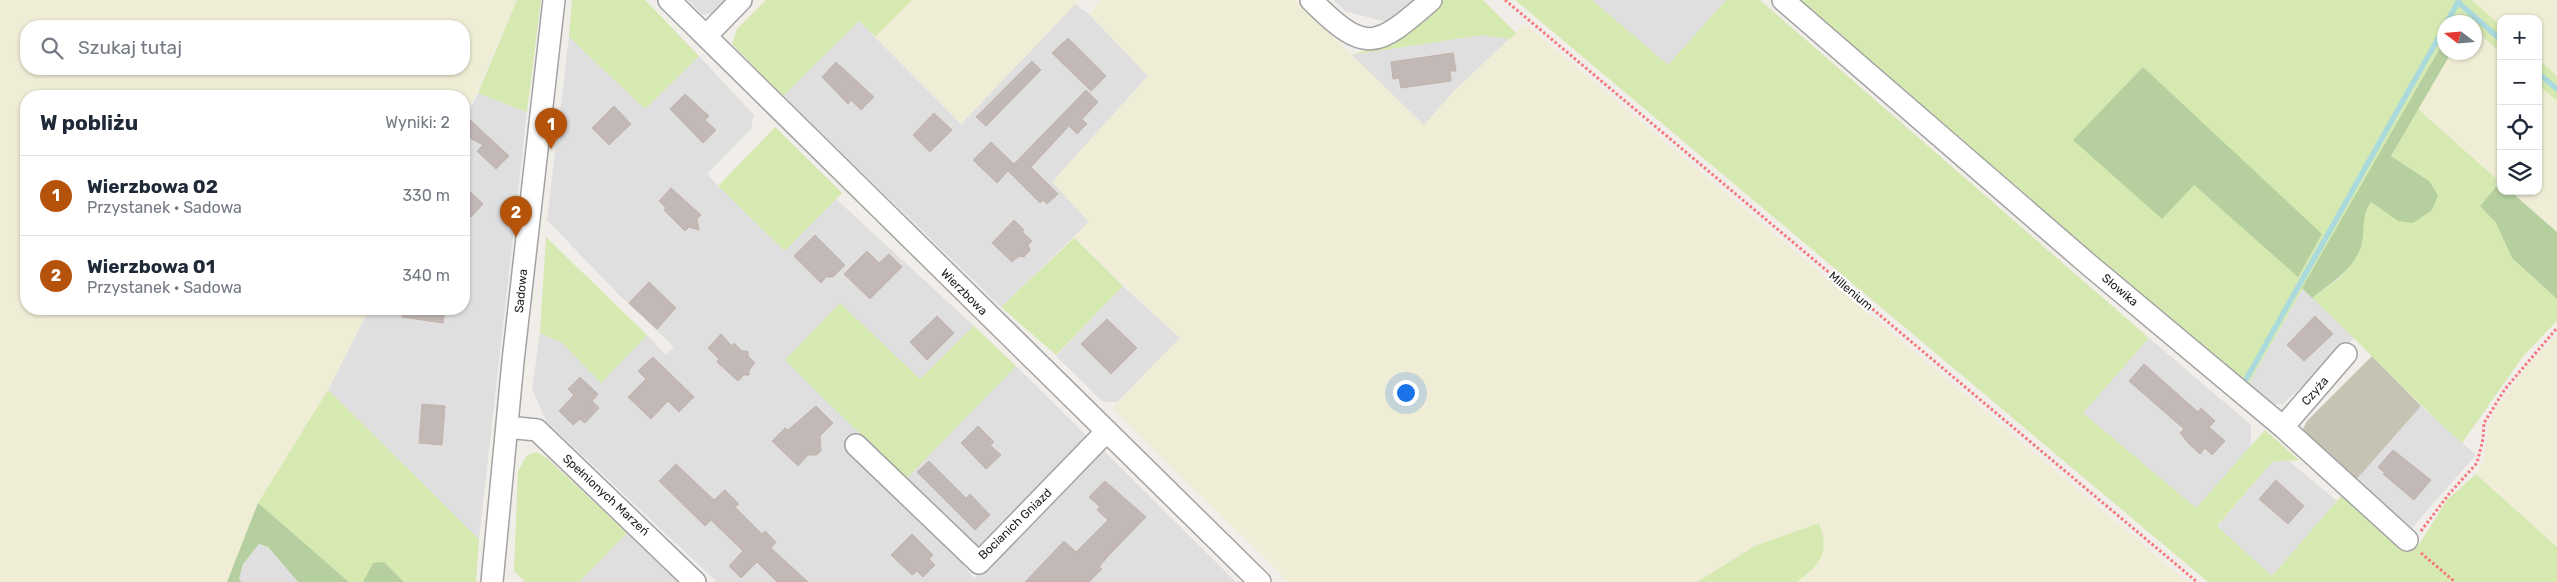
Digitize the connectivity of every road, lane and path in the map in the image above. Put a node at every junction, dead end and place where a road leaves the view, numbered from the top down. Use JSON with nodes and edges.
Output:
{"nodes":[{"id":1,"x":554,"y":0,"type":"edge"},
{"id":2,"x":669,"y":0,"type":"edge"},
{"id":3,"x":741,"y":0,"type":"edge"},
{"id":4,"x":1311,"y":0,"type":"edge"},
{"id":5,"x":1431,"y":0,"type":"edge"},
{"id":6,"x":1505,"y":0,"type":"edge"},
{"id":7,"x":1783,"y":0,"type":"edge"},
{"id":8,"x":706,"y":36,"type":"junction"},
{"id":9,"x":2557,"y":328,"type":"edge"},
{"id":10,"x":2346,"y":354,"type":"dead end"},
{"id":11,"x":507,"y":427,"type":"junction"},
{"id":12,"x":2284,"y":428,"type":"junction"},
{"id":13,"x":1107,"y":431,"type":"junction"},
{"id":14,"x":856,"y":445,"type":"dead end"},
{"id":15,"x":2407,"y":540,"type":"junction"},
{"id":16,"x":492,"y":582,"type":"edge"},
{"id":17,"x":695,"y":582,"type":"edge"},
{"id":18,"x":1260,"y":582,"type":"edge"},
{"id":19,"x":2196,"y":582,"type":"edge"},
{"id":20,"x":2454,"y":582,"type":"edge"}],
"edges":[{"from":1,"to":11,"type":"street","name":"Sadowa"},
{"from":2,"to":8,"type":"street","name":"Wierzbowa"},
{"from":3,"to":8,"type":"street"},
{"from":4,"to":5,"type":"street"},
{"from":6,"to":19,"type":"path","name":"Millenium"},
{"from":7,"to":12,"type":"street","name":"Słowika"},
{"from":8,"to":13,"type":"street","name":"Wierzbowa"},
{"from":9,"to":15,"type":"path"},
{"from":10,"to":12,"type":"street","name":"Czyża"},
{"from":11,"to":16,"type":"street","name":"Sadowa"},
{"from":11,"to":17,"type":"street","name":"Spełnionych Marzeń"},
{"from":12,"to":15,"type":"street","name":"Słowika"},
{"from":13,"to":14,"type":"street","name":"Bocianich Gniazd"},
{"from":13,"to":18,"type":"street","name":"Wierzbowa"},
{"from":15,"to":20,"type":"path"}]}
